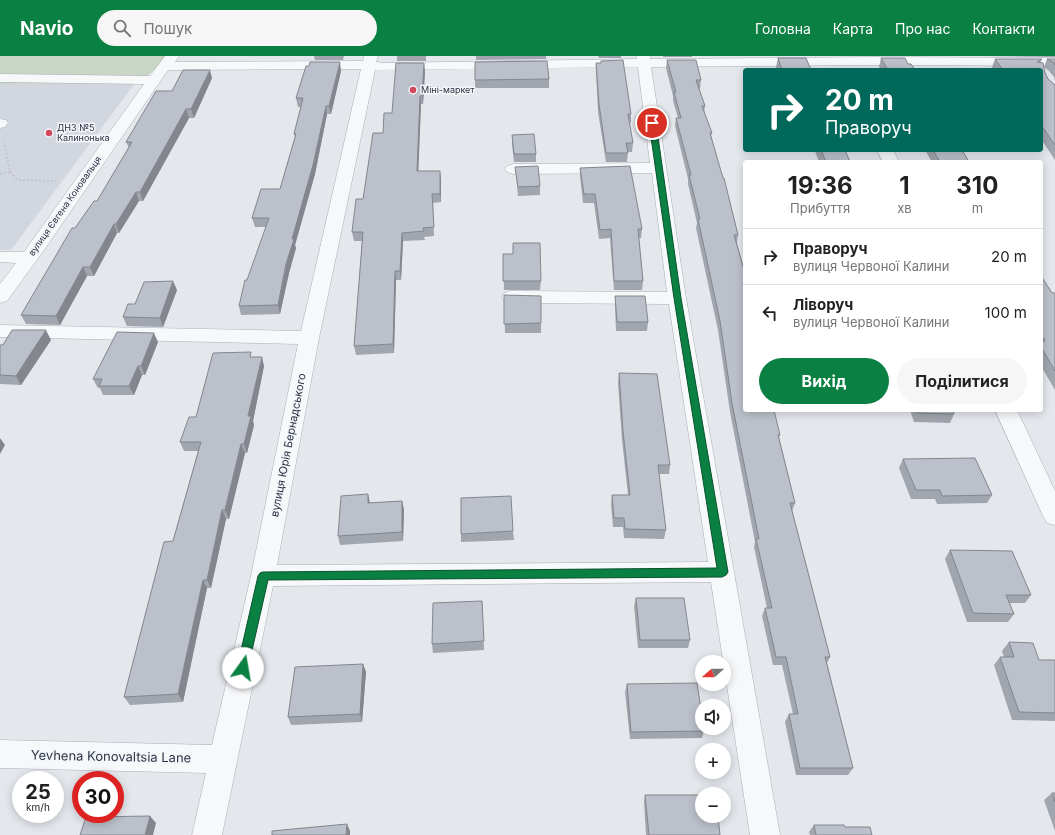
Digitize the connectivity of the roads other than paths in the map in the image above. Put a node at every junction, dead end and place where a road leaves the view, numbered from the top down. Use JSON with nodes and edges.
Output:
{"nodes":[{"id":1,"x":644,"y":60,"type":"edge"},
{"id":2,"x":169,"y":61,"type":"edge"},
{"id":3,"x":370,"y":61,"type":"edge"},
{"id":4,"x":1055,"y":62,"type":"edge"},
{"id":5,"x":844,"y":63,"type":"edge"},
{"id":6,"x":1037,"y":68,"type":"edge"},
{"id":7,"x":0,"y":78,"type":"edge"},
{"id":8,"x":154,"y":80,"type":"junction"},
{"id":9,"x":659,"y":168,"type":"junction"},
{"id":10,"x":513,"y":169,"type":"dead end"},
{"id":11,"x":0,"y":257,"type":"edge"},
{"id":12,"x":28,"y":258,"type":"junction"},
{"id":13,"x":0,"y":297,"type":"edge"},
{"id":14,"x":506,"y":297,"type":"edge"},
{"id":15,"x":678,"y":298,"type":"junction"},
{"id":16,"x":0,"y":331,"type":"edge"},
{"id":17,"x":309,"y":338,"type":"junction"},
{"id":18,"x":1007,"y":412,"type":"edge"},
{"id":19,"x":1055,"y":516,"type":"edge"},
{"id":20,"x":722,"y":572,"type":"junction"},
{"id":21,"x":263,"y":576,"type":"junction"},
{"id":22,"x":0,"y":754,"type":"edge"},
{"id":23,"x":222,"y":759,"type":"junction"},
{"id":24,"x":207,"y":835,"type":"edge"},
{"id":25,"x":765,"y":835,"type":"edge"}],
"edges":[{"from":1,"to":3,"type":"street"},
{"from":1,"to":5,"type":"street"},
{"from":1,"to":9,"type":"street"},
{"from":2,"to":3,"type":"street"},
{"from":2,"to":8,"type":"street","name":"вулиця Євгена Коновальця"},
{"from":3,"to":17,"type":"street","name":"вулиця Юрія Бернадського"},
{"from":4,"to":6,"type":"street"},
{"from":5,"to":6,"type":"street"},
{"from":7,"to":8,"type":"street"},
{"from":8,"to":12,"type":"street","name":"вулиця Євгена Коновальця"},
{"from":9,"to":10,"type":"street"},
{"from":9,"to":15,"type":"street"},
{"from":11,"to":12,"type":"street"},
{"from":12,"to":13,"type":"street","name":"вулиця Євгена Коновальця"},
{"from":14,"to":15,"type":"street"},
{"from":15,"to":20,"type":"street"},
{"from":16,"to":17,"type":"street"},
{"from":17,"to":21,"type":"street","name":"вулиця Юрія Бернадського"},
{"from":18,"to":19,"type":"street"},
{"from":20,"to":21,"type":"street"},
{"from":20,"to":25,"type":"street"},
{"from":21,"to":23,"type":"street","name":"вулиця Юрія Бернадського"},
{"from":22,"to":23,"type":"street","name":"Yevhena Konovaltsia Lane"},
{"from":23,"to":24,"type":"street","name":"вулиця Юрія Бернадського"}]}
